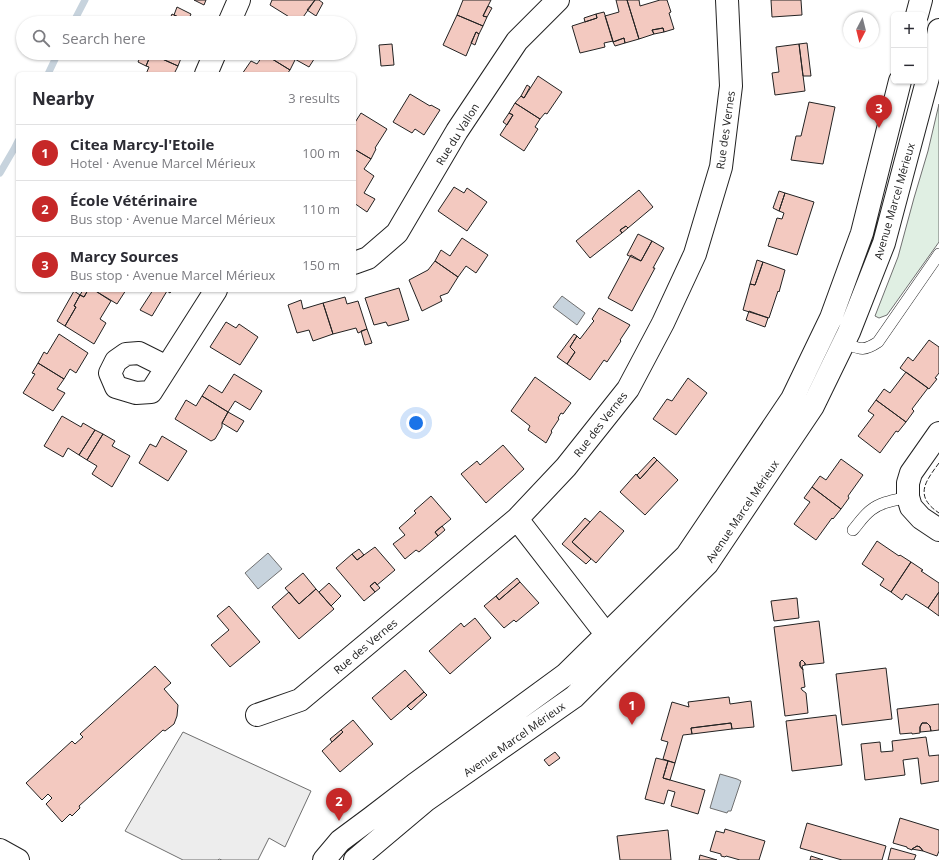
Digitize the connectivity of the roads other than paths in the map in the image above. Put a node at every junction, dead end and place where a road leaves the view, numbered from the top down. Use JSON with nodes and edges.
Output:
{"nodes":[{"id":1,"x":239,"y":0,"type":"edge"},
{"id":2,"x":558,"y":0,"type":"edge"},
{"id":3,"x":727,"y":0,"type":"edge"},
{"id":4,"x":921,"y":0,"type":"edge"},
{"id":5,"x":918,"y":12,"type":"edge"},
{"id":6,"x":232,"y":16,"type":"edge"},
{"id":7,"x":939,"y":30,"type":"edge"},
{"id":8,"x":212,"y":60,"type":"edge"},
{"id":9,"x":207,"y":72,"type":"edge"},
{"id":10,"x":899,"y":84,"type":"edge"},
{"id":11,"x":939,"y":254,"type":"edge"},
{"id":12,"x":356,"y":262,"type":"edge"},
{"id":13,"x":215,"y":292,"type":"edge"},
{"id":14,"x":844,"y":343,"type":"junction"},
{"id":15,"x":167,"y":367,"type":"dead end"},
{"id":16,"x":939,"y":433,"type":"edge"},
{"id":17,"x":908,"y":497,"type":"junction"},
{"id":18,"x":517,"y":519,"type":"junction"},
{"id":19,"x":853,"y":530,"type":"dead end"},
{"id":20,"x":939,"y":530,"type":"edge"},
{"id":21,"x":607,"y":634,"type":"junction"},
{"id":22,"x":257,"y":715,"type":"dead end"},
{"id":23,"x":0,"y":850,"type":"edge"},
{"id":24,"x":18,"y":860,"type":"edge"},
{"id":25,"x":324,"y":860,"type":"edge"},
{"id":26,"x":355,"y":860,"type":"edge"}],
"edges":[{"from":1,"to":6,"type":"main road"},
{"from":2,"to":12,"type":"main road","name":"Rue du Vallon"},
{"from":3,"to":18,"type":"main road","name":"Rue des Vernes"},
{"from":4,"to":5,"type":"main road"},
{"from":7,"to":14,"type":"main road","name":"Avenue Marcel Mérieux"},
{"from":8,"to":9,"type":"main road"},
{"from":10,"to":21,"type":"main road","name":"Avenue Marcel Mérieux"},
{"from":11,"to":14,"type":"lane"},
{"from":13,"to":15,"type":"main road"},
{"from":14,"to":26,"type":"main road","name":"Avenue Marcel Mérieux"},
{"from":16,"to":17,"type":"main road"},
{"from":17,"to":19,"type":"lane"},
{"from":17,"to":20,"type":"main road"},
{"from":18,"to":21,"type":"main road"},
{"from":18,"to":22,"type":"main road","name":"Rue des Vernes"},
{"from":21,"to":25,"type":"main road","name":"Avenue Marcel Mérieux"},
{"from":23,"to":24,"type":"main road"}]}
